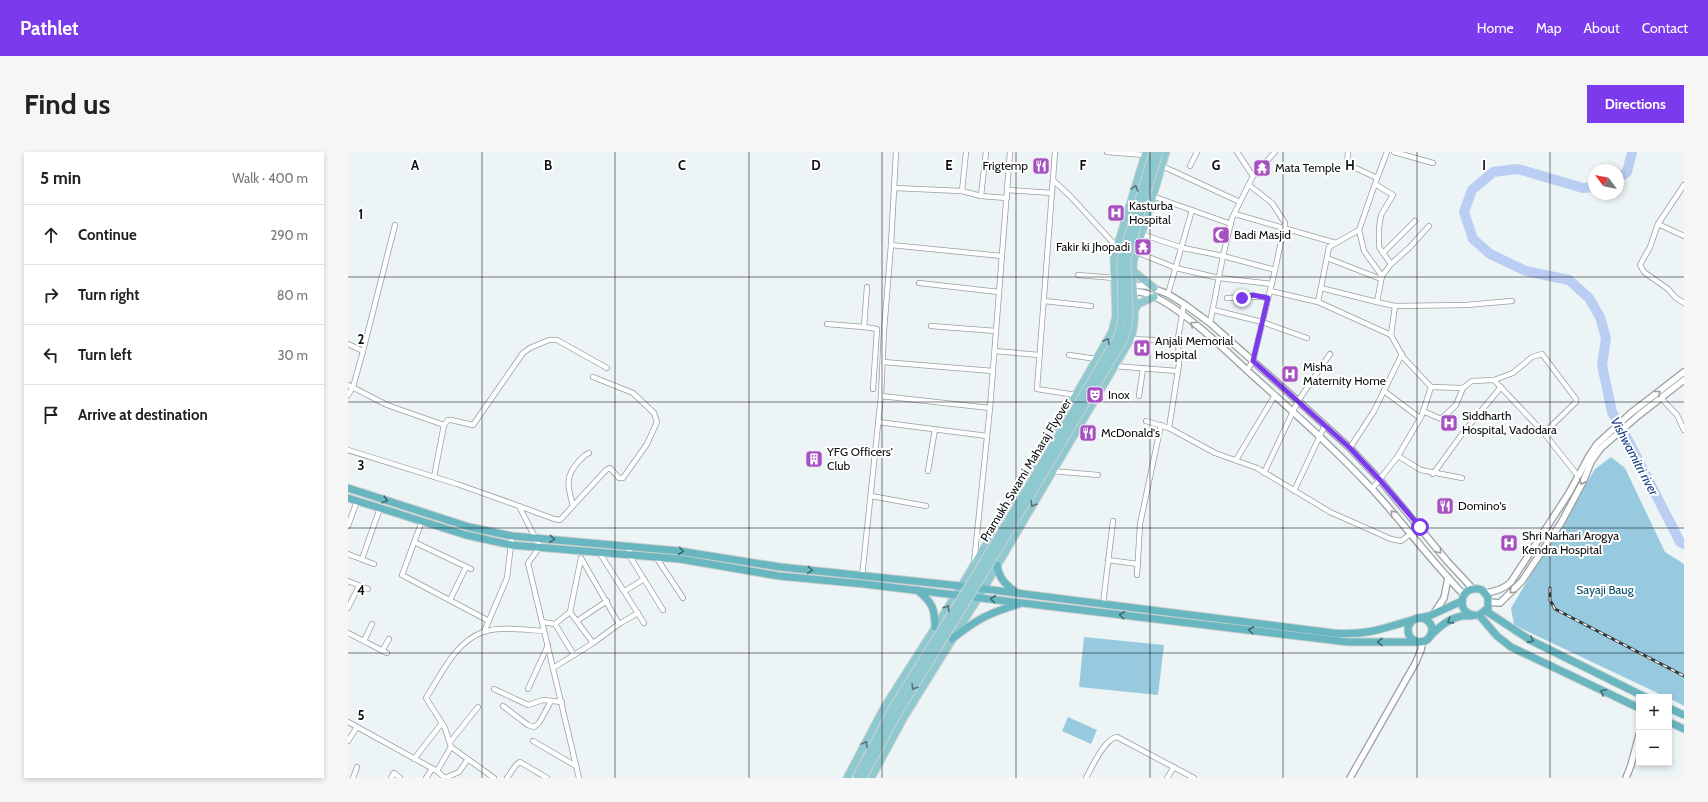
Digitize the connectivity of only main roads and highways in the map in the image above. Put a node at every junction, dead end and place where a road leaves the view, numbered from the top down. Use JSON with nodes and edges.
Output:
{"nodes":[{"id":1,"x":1153,"y":152,"type":"edge"},
{"id":2,"x":1159,"y":152,"type":"edge"},
{"id":3,"x":1166,"y":152,"type":"edge"},
{"id":4,"x":1145,"y":153,"type":"edge"},
{"id":5,"x":1132,"y":270,"type":"junction"},
{"id":6,"x":1154,"y":288,"type":"road end"},
{"id":7,"x":1154,"y":297,"type":"road end"},
{"id":8,"x":1134,"y":311,"type":"junction"},
{"id":9,"x":348,"y":488,"type":"edge"},
{"id":10,"x":348,"y":498,"type":"edge"},
{"id":11,"x":997,"y":565,"type":"junction"},
{"id":12,"x":961,"y":586,"type":"junction"},
{"id":13,"x":983,"y":589,"type":"junction"},
{"id":14,"x":916,"y":590,"type":"junction"},
{"id":15,"x":1017,"y":593,"type":"junction"},
{"id":16,"x":956,"y":595,"type":"junction"},
{"id":17,"x":978,"y":598,"type":"junction"},
{"id":18,"x":1463,"y":598,"type":"junction"},
{"id":19,"x":1023,"y":603,"type":"junction"},
{"id":20,"x":1486,"y":611,"type":"junction"},
{"id":21,"x":1477,"y":616,"type":"junction"},
{"id":22,"x":1417,"y":619,"type":"junction"},
{"id":23,"x":936,"y":627,"type":"junction"},
{"id":24,"x":952,"y":639,"type":"junction"},
{"id":25,"x":1424,"y":640,"type":"junction"},
{"id":26,"x":1640,"y":694,"type":"edge"},
{"id":27,"x":1636,"y":707,"type":"edge"},
{"id":28,"x":1672,"y":709,"type":"edge"},
{"id":29,"x":1684,"y":715,"type":"edge"},
{"id":30,"x":1672,"y":723,"type":"edge"},
{"id":31,"x":1684,"y":729,"type":"edge"},
{"id":32,"x":847,"y":778,"type":"edge"},
{"id":33,"x":856,"y":778,"type":"edge"},
{"id":34,"x":863,"y":778,"type":"edge"},
{"id":35,"x":871,"y":778,"type":"edge"}],
"edges":[{"from":1,"to":33,"type":"main road","name":"Pramukh Swami Maharaj Flyover","bridge":true},
{"from":2,"to":34,"type":"main road","name":"Pramukh Swami Maharaj Flyover","one_way":true,"bridge":true},
{"from":3,"to":5,"type":"main road"},
{"from":12,"to":4,"type":"main road","one_way":true},
{"from":5,"to":6,"type":"main road"},
{"from":5,"to":8,"type":"main road"},
{"from":7,"to":8,"type":"main road"},
{"from":8,"to":11,"type":"main road","one_way":true},
{"from":9,"to":12,"type":"highway","one_way":true},
{"from":10,"to":14,"type":"highway"},
{"from":11,"to":13,"type":"main road"},
{"from":11,"to":15,"type":"highway"},
{"from":12,"to":13,"type":"highway"},
{"from":12,"to":16,"type":"main road"},
{"from":13,"to":15,"type":"highway"},
{"from":13,"to":17,"type":"main road"},
{"from":14,"to":16,"type":"highway"},
{"from":14,"to":23,"type":"highway"},
{"from":15,"to":22,"type":"highway"},
{"from":16,"to":17,"type":"highway"},
{"from":23,"to":16,"type":"main road","one_way":true},
{"from":19,"to":17,"type":"highway","one_way":true},
{"from":17,"to":24,"type":"main road"},
{"from":18,"to":20,"type":"highway"},
{"from":18,"to":21,"type":"highway"},
{"from":18,"to":22,"type":"highway"},
{"from":19,"to":24,"type":"highway"},
{"from":25,"to":19,"type":"highway","one_way":true},
{"from":20,"to":21,"type":"highway"},
{"from":20,"to":26,"type":"highway","one_way":true},
{"from":21,"to":25,"type":"highway","one_way":true},
{"from":27,"to":21,"type":"highway","one_way":true},
{"from":22,"to":25,"type":"highway"},
{"from":22,"to":25,"type":"highway"},
{"from":32,"to":23,"type":"main road","one_way":true},
{"from":24,"to":35,"type":"main road"},
{"from":28,"to":29,"type":"highway"},
{"from":30,"to":31,"type":"highway"}]}
